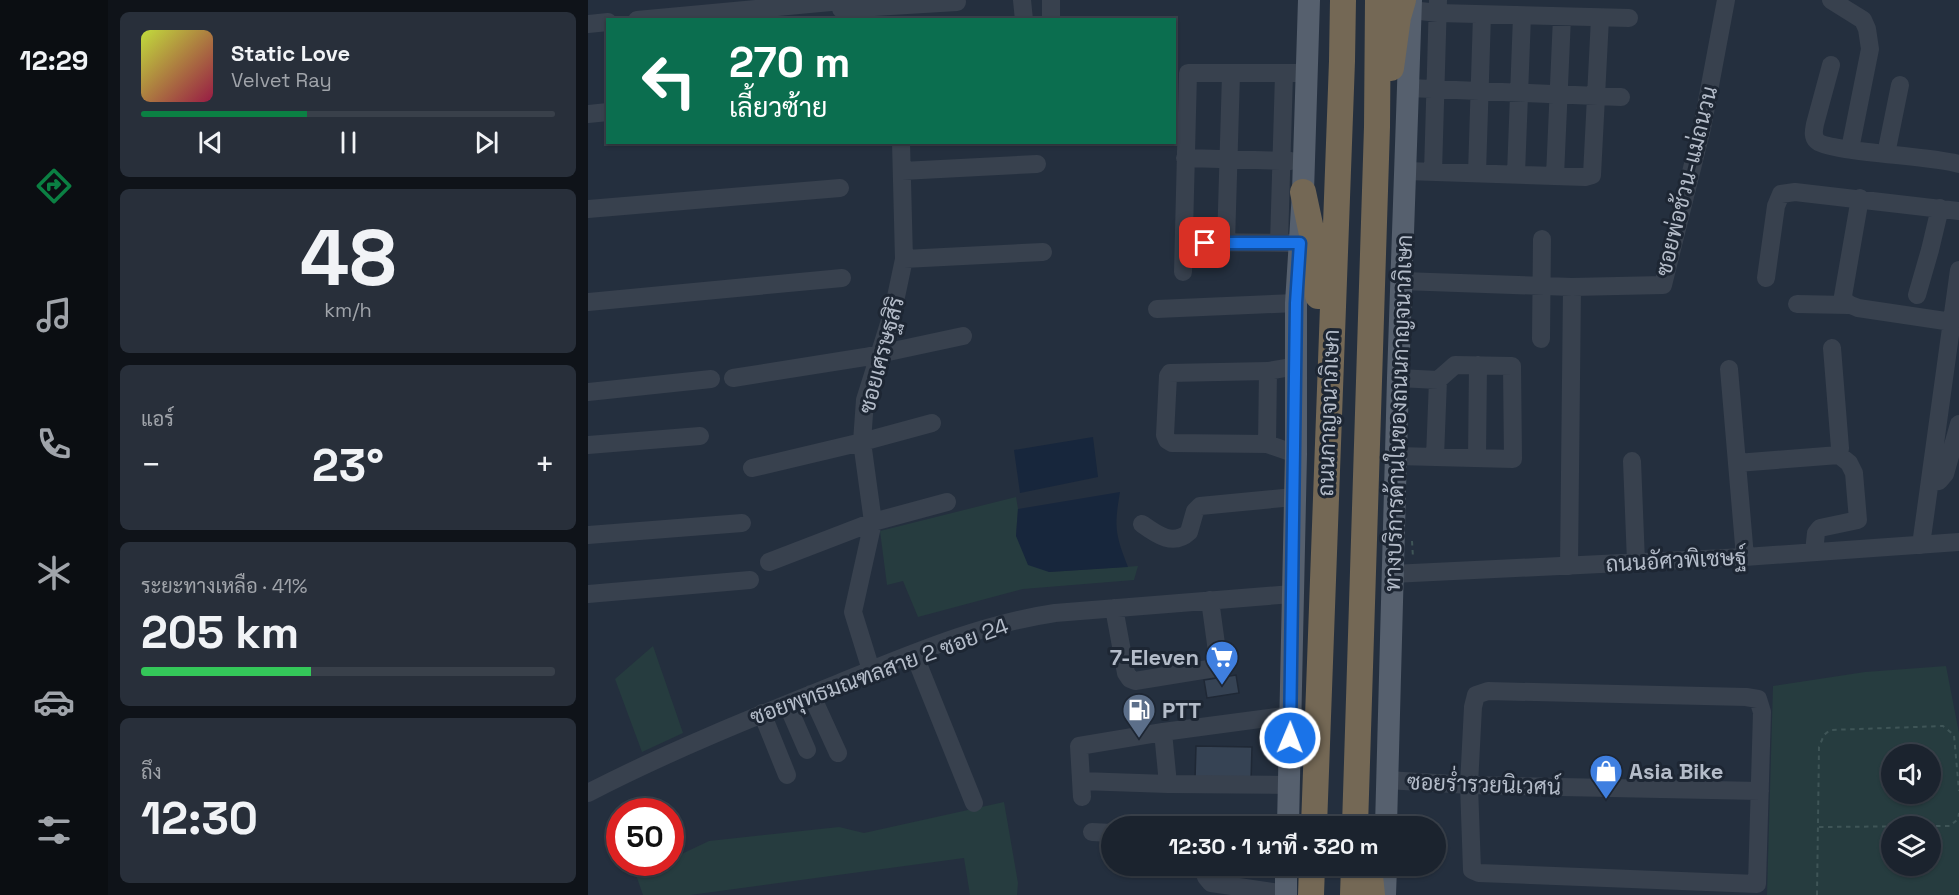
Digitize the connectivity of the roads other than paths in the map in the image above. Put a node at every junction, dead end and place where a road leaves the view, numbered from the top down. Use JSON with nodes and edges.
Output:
{"nodes":[{"id":1,"x":1022,"y":0,"type":"edge"},
{"id":2,"x":1051,"y":0,"type":"edge"},
{"id":3,"x":1309,"y":0,"type":"edge"},
{"id":4,"x":1343,"y":0,"type":"edge"},
{"id":5,"x":1378,"y":0,"type":"edge"},
{"id":6,"x":1726,"y":0,"type":"edge"},
{"id":7,"x":1831,"y":0,"type":"edge"},
{"id":8,"x":804,"y":2,"type":"edge"},
{"id":9,"x":957,"y":3,"type":"dead end"},
{"id":10,"x":1408,"y":3,"type":"edge"},
{"id":11,"x":1438,"y":7,"type":"edge"},
{"id":12,"x":897,"y":8,"type":"edge"},
{"id":13,"x":1482,"y":15,"type":"junction"},
{"id":14,"x":1522,"y":16,"type":"junction"},
{"id":15,"x":1562,"y":17,"type":"junction"},
{"id":16,"x":656,"y":18,"type":"edge"},
{"id":17,"x":1024,"y":18,"type":"edge"},
{"id":18,"x":1051,"y":18,"type":"edge"},
{"id":19,"x":1600,"y":18,"type":"junction"},
{"id":20,"x":1629,"y":18,"type":"dead end"},
{"id":21,"x":606,"y":22,"type":"edge"},
{"id":22,"x":588,"y":24,"type":"edge"},
{"id":23,"x":1831,"y":65,"type":"dead end"},
{"id":24,"x":1308,"y":73,"type":"junction"},
{"id":25,"x":1231,"y":74,"type":"junction"},
{"id":26,"x":1284,"y":74,"type":"junction"},
{"id":27,"x":1900,"y":86,"type":"dead end"},
{"id":28,"x":1409,"y":88,"type":"junction"},
{"id":29,"x":1436,"y":90,"type":"junction"},
{"id":30,"x":1480,"y":92,"type":"junction"},
{"id":31,"x":1520,"y":94,"type":"junction"},
{"id":32,"x":1559,"y":95,"type":"junction"},
{"id":33,"x":1596,"y":96,"type":"junction"},
{"id":34,"x":1621,"y":97,"type":"dead end"},
{"id":35,"x":606,"y":112,"type":"edge"},
{"id":36,"x":588,"y":114,"type":"edge"},
{"id":37,"x":1377,"y":127,"type":"junction"},
{"id":38,"x":901,"y":144,"type":"edge"},
{"id":39,"x":1850,"y":149,"type":"junction"},
{"id":40,"x":1886,"y":154,"type":"junction"},
{"id":41,"x":1185,"y":158,"type":"junction"},
{"id":42,"x":1229,"y":160,"type":"junction"},
{"id":43,"x":1281,"y":160,"type":"junction"},
{"id":44,"x":1304,"y":161,"type":"junction"},
{"id":45,"x":1037,"y":164,"type":"dead end"},
{"id":46,"x":1959,"y":164,"type":"edge"},
{"id":47,"x":902,"y":171,"type":"junction"},
{"id":48,"x":1406,"y":171,"type":"junction"},
{"id":49,"x":1433,"y":172,"type":"junction"},
{"id":50,"x":1476,"y":173,"type":"junction"},
{"id":51,"x":1515,"y":174,"type":"junction"},
{"id":52,"x":1555,"y":176,"type":"junction"},
{"id":53,"x":840,"y":188,"type":"dead end"},
{"id":54,"x":1303,"y":192,"type":"junction"},
{"id":55,"x":1860,"y":198,"type":"junction"},
{"id":56,"x":1940,"y":208,"type":"junction"},
{"id":57,"x":588,"y":209,"type":"edge"},
{"id":58,"x":1959,"y":211,"type":"edge"},
{"id":59,"x":1542,"y":239,"type":"dead end"},
{"id":60,"x":1184,"y":242,"type":"junction"},
{"id":61,"x":1226,"y":243,"type":"junction"},
{"id":62,"x":1289,"y":243,"type":"junction"},
{"id":63,"x":1043,"y":252,"type":"dead end"},
{"id":64,"x":904,"y":259,"type":"junction"},
{"id":65,"x":1959,"y":270,"type":"edge"},
{"id":66,"x":1183,"y":272,"type":"dead end"},
{"id":67,"x":842,"y":278,"type":"dead end"},
{"id":68,"x":1766,"y":278,"type":"dead end"},
{"id":69,"x":1402,"y":281,"type":"junction"},
{"id":70,"x":1542,"y":286,"type":"junction"},
{"id":71,"x":1572,"y":287,"type":"junction"},
{"id":72,"x":1917,"y":295,"type":"dead end"},
{"id":73,"x":588,"y":302,"type":"edge"},
{"id":74,"x":1296,"y":303,"type":"junction"},
{"id":75,"x":1797,"y":304,"type":"dead end"},
{"id":76,"x":1848,"y":304,"type":"junction"},
{"id":77,"x":1157,"y":309,"type":"dead end"},
{"id":78,"x":1952,"y":322,"type":"junction"},
{"id":79,"x":963,"y":336,"type":"dead end"},
{"id":80,"x":1541,"y":339,"type":"dead end"},
{"id":81,"x":1832,"y":348,"type":"dead end"},
{"id":82,"x":878,"y":353,"type":"junction"},
{"id":83,"x":1330,"y":360,"type":"junction"},
{"id":84,"x":1478,"y":365,"type":"junction"},
{"id":85,"x":1297,"y":366,"type":"junction"},
{"id":86,"x":1729,"y":369,"type":"dead end"},
{"id":87,"x":1268,"y":371,"type":"junction"},
{"id":88,"x":733,"y":378,"type":"dead end"},
{"id":89,"x":1398,"y":378,"type":"junction"},
{"id":90,"x":711,"y":379,"type":"dead end"},
{"id":91,"x":1438,"y":380,"type":"junction"},
{"id":92,"x":588,"y":392,"type":"edge"},
{"id":93,"x":932,"y":423,"type":"dead end"},
{"id":94,"x":1959,"y":423,"type":"edge"},
{"id":95,"x":700,"y":436,"type":"dead end"},
{"id":96,"x":862,"y":442,"type":"junction"},
{"id":97,"x":1267,"y":444,"type":"junction"},
{"id":98,"x":588,"y":445,"type":"edge"},
{"id":99,"x":1296,"y":454,"type":"junction"},
{"id":100,"x":1839,"y":455,"type":"junction"},
{"id":101,"x":1397,"y":456,"type":"junction"},
{"id":102,"x":1435,"y":457,"type":"junction"},
{"id":103,"x":1477,"y":458,"type":"junction"},
{"id":104,"x":1632,"y":461,"type":"dead end"},
{"id":105,"x":1737,"y":463,"type":"junction"},
{"id":106,"x":752,"y":468,"type":"dead end"},
{"id":107,"x":1930,"y":482,"type":"junction"},
{"id":108,"x":1294,"y":497,"type":"junction"},
{"id":109,"x":947,"y":502,"type":"dead end"},
{"id":110,"x":873,"y":522,"type":"junction"},
{"id":111,"x":742,"y":523,"type":"dead end"},
{"id":112,"x":1142,"y":524,"type":"dead end"},
{"id":113,"x":588,"y":535,"type":"edge"},
{"id":114,"x":1959,"y":542,"type":"edge"},
{"id":115,"x":1921,"y":545,"type":"junction"},
{"id":116,"x":1814,"y":552,"type":"junction"},
{"id":117,"x":1746,"y":557,"type":"junction"},
{"id":118,"x":769,"y":562,"type":"dead end"},
{"id":119,"x":1636,"y":562,"type":"junction"},
{"id":120,"x":1569,"y":566,"type":"junction"},
{"id":121,"x":1392,"y":574,"type":"junction"},
{"id":122,"x":750,"y":580,"type":"dead end"},
{"id":123,"x":588,"y":594,"type":"edge"},
{"id":124,"x":1292,"y":594,"type":"junction"},
{"id":125,"x":1210,"y":600,"type":"junction"},
{"id":126,"x":1114,"y":608,"type":"junction"},
{"id":127,"x":914,"y":654,"type":"junction"},
{"id":128,"x":871,"y":670,"type":"junction"},
{"id":129,"x":811,"y":694,"type":"junction"},
{"id":130,"x":787,"y":704,"type":"junction"},
{"id":131,"x":762,"y":713,"type":"junction"},
{"id":132,"x":1291,"y":715,"type":"junction"},
{"id":133,"x":1163,"y":732,"type":"junction"},
{"id":134,"x":807,"y":750,"type":"dead end"},
{"id":135,"x":838,"y":753,"type":"dead end"},
{"id":136,"x":1357,"y":765,"type":"junction"},
{"id":137,"x":787,"y":775,"type":"dead end"},
{"id":138,"x":1387,"y":780,"type":"junction"},
{"id":139,"x":1168,"y":784,"type":"junction"},
{"id":140,"x":1469,"y":784,"type":"junction"},
{"id":141,"x":1289,"y":785,"type":"junction"},
{"id":142,"x":1760,"y":791,"type":"junction"},
{"id":143,"x":588,"y":793,"type":"edge"},
{"id":144,"x":974,"y":803,"type":"dead end"},
{"id":145,"x":1287,"y":816,"type":"edge"},
{"id":146,"x":1314,"y":816,"type":"edge"},
{"id":147,"x":1355,"y":816,"type":"edge"},
{"id":148,"x":1363,"y":816,"type":"edge"},
{"id":149,"x":1386,"y":816,"type":"edge"},
{"id":150,"x":1092,"y":832,"type":"dead end"},
{"id":151,"x":1101,"y":832,"type":"edge"},
{"id":152,"x":1206,"y":876,"type":"edge"},
{"id":153,"x":1286,"y":876,"type":"edge"},
{"id":154,"x":1312,"y":876,"type":"edge"},
{"id":155,"x":1354,"y":876,"type":"edge"},
{"id":156,"x":1370,"y":876,"type":"edge"},
{"id":157,"x":1386,"y":876,"type":"edge"},
{"id":158,"x":1286,"y":895,"type":"edge"},
{"id":159,"x":1311,"y":895,"type":"edge"},
{"id":160,"x":1353,"y":895,"type":"edge"},
{"id":161,"x":1372,"y":895,"type":"edge"},
{"id":162,"x":1385,"y":895,"type":"edge"}],
"edges":[{"from":1,"to":17,"type":"street"},
{"from":2,"to":18,"type":"street"},
{"from":3,"to":24,"type":"main road"},
{"from":4,"to":83,"type":"highway","name":"ถนนกาญจนาภิเษก"},
{"from":5,"to":37,"type":"highway","name":"ถนนกาญจนาภิเษก"},
{"from":6,"to":71,"type":"street","name":"ซอยพ่อช้วน-แม่ถนวน"},
{"from":7,"to":39,"type":"street"},
{"from":8,"to":12,"type":"street"},
{"from":8,"to":16,"type":"street"},
{"from":9,"to":12,"type":"street"},
{"from":10,"to":11,"type":"street"},
{"from":10,"to":28,"type":"main road","name":"ทางบริการด้านในของถนนกาญจนาภิเษก"},
{"from":10,"to":37,"type":"highway"},
{"from":11,"to":13,"type":"street"},
{"from":11,"to":29,"type":"street"},
{"from":13,"to":14,"type":"street"},
{"from":13,"to":30,"type":"street"},
{"from":14,"to":15,"type":"street"},
{"from":14,"to":31,"type":"street"},
{"from":15,"to":19,"type":"street"},
{"from":15,"to":32,"type":"street"},
{"from":19,"to":20,"type":"street"},
{"from":19,"to":33,"type":"street"},
{"from":21,"to":22,"type":"street"},
{"from":23,"to":39,"type":"street"},
{"from":24,"to":26,"type":"street"},
{"from":24,"to":44,"type":"main road"},
{"from":25,"to":26,"type":"street"},
{"from":25,"to":41,"type":"street"},
{"from":25,"to":42,"type":"street"},
{"from":26,"to":43,"type":"street"},
{"from":27,"to":40,"type":"street"},
{"from":28,"to":29,"type":"street"},
{"from":28,"to":48,"type":"main road","name":"ทางบริการด้านในของถนนกาญจนาภิเษก"},
{"from":29,"to":30,"type":"street"},
{"from":29,"to":49,"type":"street"},
{"from":30,"to":31,"type":"street"},
{"from":30,"to":50,"type":"street"},
{"from":31,"to":32,"type":"street"},
{"from":31,"to":51,"type":"street"},
{"from":32,"to":33,"type":"street"},
{"from":32,"to":52,"type":"street"},
{"from":33,"to":34,"type":"street"},
{"from":33,"to":52,"type":"street"},
{"from":35,"to":36,"type":"street"},
{"from":37,"to":136,"type":"highway","name":"ถนนกาญจนาภิเษก"},
{"from":38,"to":47,"type":"street","name":"ซอยเศรษฐสิริ"},
{"from":39,"to":40,"type":"street"},
{"from":40,"to":46,"type":"street"},
{"from":41,"to":42,"type":"street"},
{"from":41,"to":60,"type":"street"},
{"from":42,"to":43,"type":"street"},
{"from":42,"to":61,"type":"street"},
{"from":43,"to":44,"type":"street"},
{"from":43,"to":62,"type":"street"},
{"from":44,"to":54,"type":"main road"},
{"from":45,"to":47,"type":"street"},
{"from":47,"to":64,"type":"street","name":"ซอยเศรษฐสิริ"},
{"from":48,"to":49,"type":"street"},
{"from":48,"to":69,"type":"main road","name":"ทางบริการด้านในของถนนกาญจนาภิเษก"},
{"from":49,"to":50,"type":"street"},
{"from":50,"to":51,"type":"street"},
{"from":51,"to":52,"type":"street"},
{"from":53,"to":57,"type":"street"},
{"from":54,"to":62,"type":"main road"},
{"from":54,"to":83,"type":"highway"},
{"from":55,"to":56,"type":"street"},
{"from":55,"to":68,"type":"street"},
{"from":55,"to":76,"type":"street"},
{"from":56,"to":58,"type":"street"},
{"from":56,"to":72,"type":"street"},
{"from":59,"to":70,"type":"street"},
{"from":60,"to":61,"type":"street"},
{"from":60,"to":66,"type":"street"},
{"from":61,"to":62,"type":"street"},
{"from":62,"to":74,"type":"main road"},
{"from":63,"to":64,"type":"street"},
{"from":64,"to":82,"type":"street","name":"ซอยเศรษฐสิริ"},
{"from":65,"to":78,"type":"street"},
{"from":67,"to":73,"type":"street"},
{"from":69,"to":70,"type":"street"},
{"from":69,"to":89,"type":"main road","name":"ทางบริการด้านในของถนนกาญจนาภิเษก"},
{"from":70,"to":71,"type":"street"},
{"from":70,"to":80,"type":"street"},
{"from":71,"to":120,"type":"street"},
{"from":74,"to":77,"type":"street"},
{"from":74,"to":85,"type":"main road"},
{"from":75,"to":76,"type":"street"},
{"from":76,"to":78,"type":"street"},
{"from":78,"to":107,"type":"street"},
{"from":79,"to":82,"type":"street"},
{"from":81,"to":100,"type":"street"},
{"from":82,"to":88,"type":"street"},
{"from":82,"to":96,"type":"street","name":"ซอยเศรษฐสิริ"},
{"from":83,"to":146,"type":"highway","name":"ถนนกาญจนาภิเษก"},
{"from":84,"to":91,"type":"street"},
{"from":84,"to":103,"type":"street"},
{"from":84,"to":103,"type":"street"},
{"from":85,"to":87,"type":"street"},
{"from":85,"to":99,"type":"main road"},
{"from":86,"to":105,"type":"street"},
{"from":87,"to":97,"type":"street"},
{"from":87,"to":97,"type":"street"},
{"from":89,"to":91,"type":"street"},
{"from":89,"to":101,"type":"main road","name":"ทางบริการด้านในของถนนกาญจนาภิเษก"},
{"from":90,"to":92,"type":"street"},
{"from":91,"to":102,"type":"street"},
{"from":93,"to":96,"type":"street"},
{"from":94,"to":107,"type":"street"},
{"from":95,"to":98,"type":"street"},
{"from":96,"to":106,"type":"street"},
{"from":96,"to":110,"type":"street","name":"ซอยเศรษฐสิริ"},
{"from":97,"to":99,"type":"street"},
{"from":99,"to":108,"type":"main road"},
{"from":100,"to":105,"type":"street"},
{"from":100,"to":116,"type":"street"},
{"from":101,"to":102,"type":"street"},
{"from":101,"to":121,"type":"main road","name":"ทางบริการด้านในของถนนกาญจนาภิเษก"},
{"from":102,"to":103,"type":"street"},
{"from":104,"to":119,"type":"street"},
{"from":105,"to":117,"type":"street"},
{"from":107,"to":115,"type":"street"},
{"from":108,"to":112,"type":"street"},
{"from":108,"to":124,"type":"main road"},
{"from":109,"to":110,"type":"street"},
{"from":110,"to":118,"type":"street"},
{"from":110,"to":128,"type":"street","name":"ซอยเศรษฐสิริ"},
{"from":111,"to":113,"type":"street"},
{"from":114,"to":115,"type":"street","name":"ถนนอัศวพิเชษฐ์"},
{"from":115,"to":116,"type":"street","name":"ถนนอัศวพิเชษฐ์"},
{"from":116,"to":117,"type":"street","name":"ถนนอัศวพิเชษฐ์"},
{"from":117,"to":119,"type":"street","name":"ถนนอัศวพิเชษฐ์"},
{"from":119,"to":120,"type":"street","name":"ถนนอัศวพิเชษฐ์"},
{"from":120,"to":121,"type":"street","name":"ถนนอัศวพิเชษฐ์"},
{"from":121,"to":138,"type":"main road","name":"ทางบริการด้านในของถนนกาญจนาภิเษก"},
{"from":122,"to":123,"type":"street"},
{"from":124,"to":125,"type":"street","name":"ซอยพุทธมณฑลสาย 2 ซอย 24"},
{"from":124,"to":132,"type":"main road"},
{"from":125,"to":126,"type":"street","name":"ซอยพุทธมณฑลสาย 2 ซอย 24"},
{"from":125,"to":126,"type":"street"},
{"from":126,"to":127,"type":"street","name":"ซอยพุทธมณฑลสาย 2 ซอย 24"},
{"from":127,"to":128,"type":"street","name":"ซอยพุทธมณฑลสาย 2 ซอย 24"},
{"from":127,"to":144,"type":"street"},
{"from":128,"to":129,"type":"street","name":"ซอยพุทธมณฑลสาย 2 ซอย 24"},
{"from":129,"to":130,"type":"street","name":"ซอยพุทธมณฑลสาย 2 ซอย 24"},
{"from":129,"to":135,"type":"street"},
{"from":130,"to":131,"type":"street","name":"ซอยพุทธมณฑลสาย 2 ซอย 24"},
{"from":130,"to":134,"type":"street"},
{"from":131,"to":137,"type":"street"},
{"from":131,"to":143,"type":"street","name":"ซอยพุทธมณฑลสาย 2 ซอย 24"},
{"from":132,"to":133,"type":"street"},
{"from":132,"to":141,"type":"main road"},
{"from":133,"to":139,"type":"street"},
{"from":133,"to":139,"type":"street"},
{"from":136,"to":147,"type":"highway","name":"ถนนกาญจนาภิเษก"},
{"from":136,"to":148,"type":"highway"},
{"from":138,"to":140,"type":"street","name":"ซอยร่ำรวยนิเวศน์"},
{"from":138,"to":149,"type":"main road","name":"ทางบริการด้านในของถนนกาญจนาภิเษก"},
{"from":139,"to":141,"type":"street"},
{"from":140,"to":142,"type":"street","name":"ซอยร่ำรวยนิเวศน์"},
{"from":140,"to":142,"type":"street"},
{"from":140,"to":142,"type":"street"},
{"from":141,"to":145,"type":"main road"},
{"from":150,"to":151,"type":"street"},
{"from":152,"to":158,"type":"street"},
{"from":153,"to":158,"type":"main road"},
{"from":154,"to":159,"type":"highway"},
{"from":155,"to":160,"type":"highway"},
{"from":156,"to":161,"type":"highway"},
{"from":157,"to":162,"type":"main road"}]}
